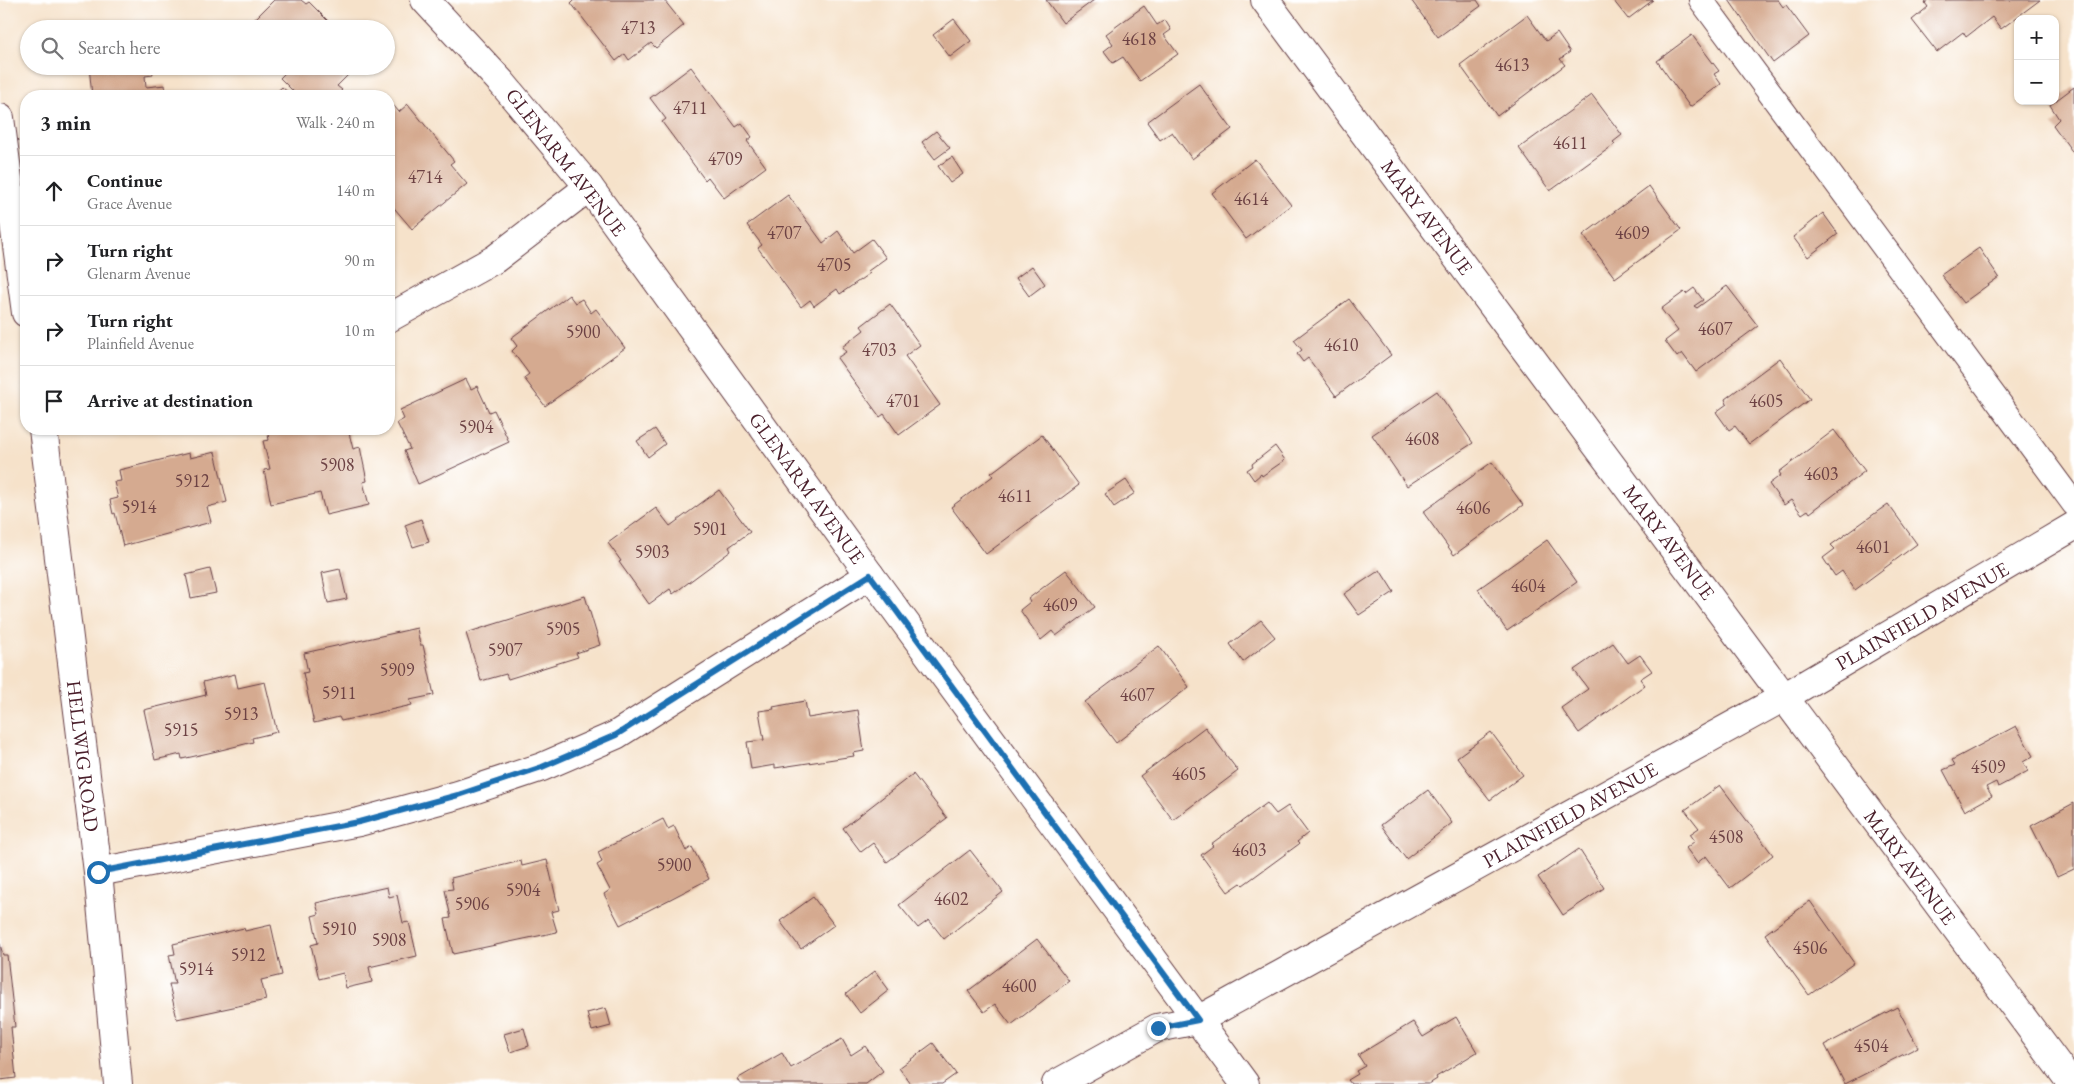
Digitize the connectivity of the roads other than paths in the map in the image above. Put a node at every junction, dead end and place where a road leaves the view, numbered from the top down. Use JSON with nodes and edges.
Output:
{"nodes":[{"id":1,"x":425,"y":0,"type":"edge"},
{"id":2,"x":1265,"y":0,"type":"edge"},
{"id":3,"x":1701,"y":0,"type":"edge"},
{"id":4,"x":0,"y":118,"type":"edge"},
{"id":5,"x":589,"y":188,"type":"junction"},
{"id":6,"x":20,"y":273,"type":"edge"},
{"id":7,"x":395,"y":315,"type":"edge"},
{"id":8,"x":44,"y":435,"type":"edge"},
{"id":9,"x":2074,"y":504,"type":"edge"},
{"id":10,"x":2074,"y":526,"type":"edge"},
{"id":11,"x":870,"y":575,"type":"junction"},
{"id":12,"x":1784,"y":697,"type":"junction"},
{"id":13,"x":98,"y":872,"type":"junction"},
{"id":14,"x":1198,"y":1020,"type":"junction"},
{"id":15,"x":118,"y":1084,"type":"edge"},
{"id":16,"x":1056,"y":1084,"type":"edge"},
{"id":17,"x":1245,"y":1084,"type":"edge"},
{"id":18,"x":2072,"y":1084,"type":"edge"}],
"edges":[{"from":1,"to":5,"type":"street","name":"GLENARM AVENUE"},
{"from":2,"to":12,"type":"street","name":"MARY AVENUE"},
{"from":3,"to":9,"type":"lane"},
{"from":4,"to":6,"type":"street"},
{"from":5,"to":7,"type":"street"},
{"from":5,"to":11,"type":"street","name":"GLENARM AVENUE"},
{"from":8,"to":13,"type":"street","name":"HELLWIG ROAD"},
{"from":10,"to":12,"type":"street","name":"PLAINFIELD AVENUE"},
{"from":11,"to":13,"type":"street"},
{"from":11,"to":14,"type":"street","name":"GLENARM AVENUE"},
{"from":12,"to":14,"type":"street","name":"PLAINFIELD AVENUE"},
{"from":12,"to":18,"type":"street","name":"MARY AVENUE"},
{"from":13,"to":15,"type":"street","name":"HELLWIG ROAD"},
{"from":14,"to":16,"type":"street","name":"PLAINFIELD AVENUE"},
{"from":14,"to":17,"type":"street","name":"GLENARM AVENUE"}]}
